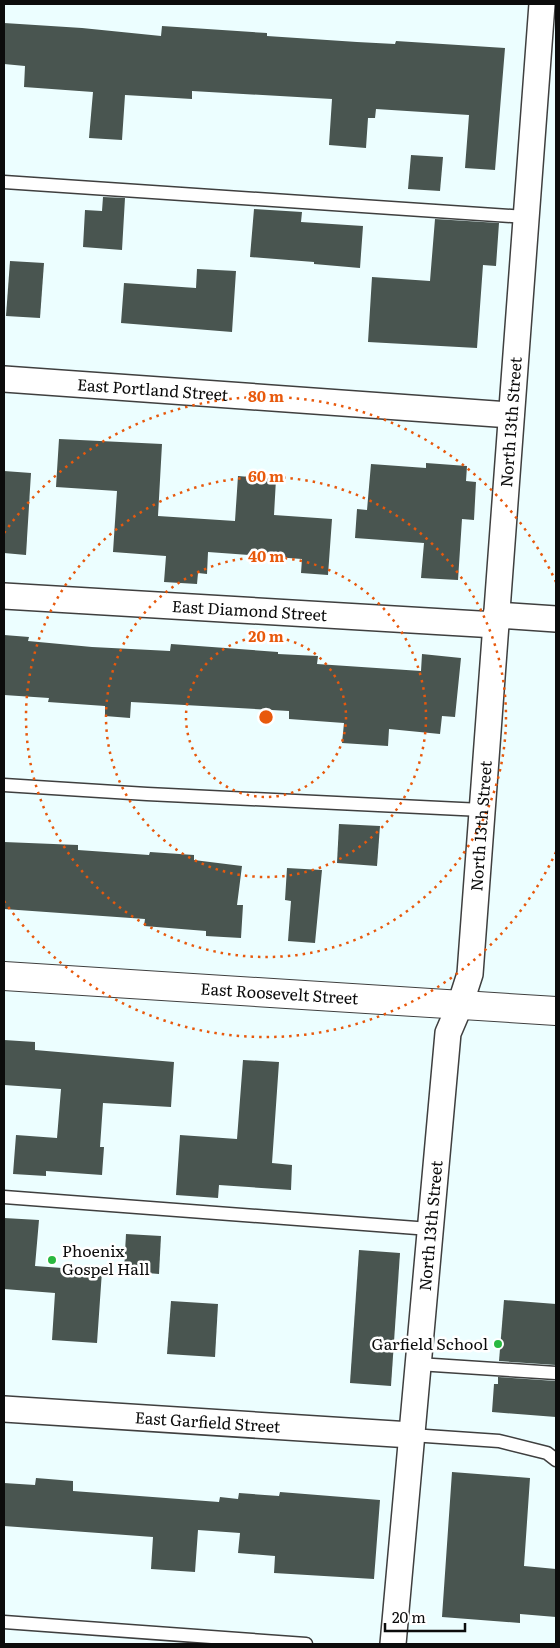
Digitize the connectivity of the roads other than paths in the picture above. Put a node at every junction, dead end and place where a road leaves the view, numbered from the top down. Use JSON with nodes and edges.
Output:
{"nodes":[{"id":1,"x":540,"y":5,"type":"edge"},
{"id":2,"x":4,"y":182,"type":"edge"},
{"id":3,"x":526,"y":217,"type":"junction"},
{"id":4,"x":4,"y":380,"type":"edge"},
{"id":5,"x":511,"y":415,"type":"junction"},
{"id":6,"x":4,"y":596,"type":"edge"},
{"id":7,"x":556,"y":619,"type":"edge"},
{"id":8,"x":496,"y":620,"type":"junction"},
{"id":9,"x":4,"y":785,"type":"edge"},
{"id":10,"x":482,"y":810,"type":"junction"},
{"id":11,"x":4,"y":976,"type":"edge"},
{"id":12,"x":460,"y":1005,"type":"junction"},
{"id":13,"x":556,"y":1011,"type":"edge"},
{"id":14,"x":4,"y":1197,"type":"edge"},
{"id":15,"x":430,"y":1229,"type":"junction"},
{"id":16,"x":418,"y":1364,"type":"junction"},
{"id":17,"x":556,"y":1373,"type":"edge"},
{"id":18,"x":4,"y":1409,"type":"edge"},
{"id":19,"x":411,"y":1435,"type":"junction"},
{"id":20,"x":556,"y":1460,"type":"edge"},
{"id":21,"x":4,"y":1622,"type":"edge"},
{"id":22,"x":306,"y":1644,"type":"edge"},
{"id":23,"x":394,"y":1644,"type":"edge"}],
"edges":[{"from":1,"to":3,"type":"street","name":"North 13th Street"},
{"from":2,"to":3,"type":"lane"},
{"from":3,"to":5,"type":"street","name":"North 13th Street"},
{"from":4,"to":5,"type":"street","name":"East Portland Street"},
{"from":5,"to":8,"type":"street","name":"North 13th Street"},
{"from":6,"to":8,"type":"street","name":"East Diamond Street"},
{"from":7,"to":8,"type":"street","name":"East Diamond Street"},
{"from":8,"to":10,"type":"street","name":"North 13th Street"},
{"from":9,"to":10,"type":"lane"},
{"from":10,"to":12,"type":"street","name":"North 13th Street"},
{"from":11,"to":12,"type":"street","name":"East Roosevelt Street"},
{"from":12,"to":13,"type":"street","name":"East Roosevelt Street"},
{"from":12,"to":15,"type":"street","name":"North 13th Street"},
{"from":14,"to":15,"type":"lane"},
{"from":15,"to":16,"type":"street","name":"North 13th Street"},
{"from":16,"to":17,"type":"lane"},
{"from":16,"to":19,"type":"street","name":"North 13th Street"},
{"from":18,"to":19,"type":"street","name":"East Garfield Street"},
{"from":19,"to":20,"type":"lane"},
{"from":19,"to":23,"type":"street","name":"North 13th Street"},
{"from":21,"to":22,"type":"lane"}]}
